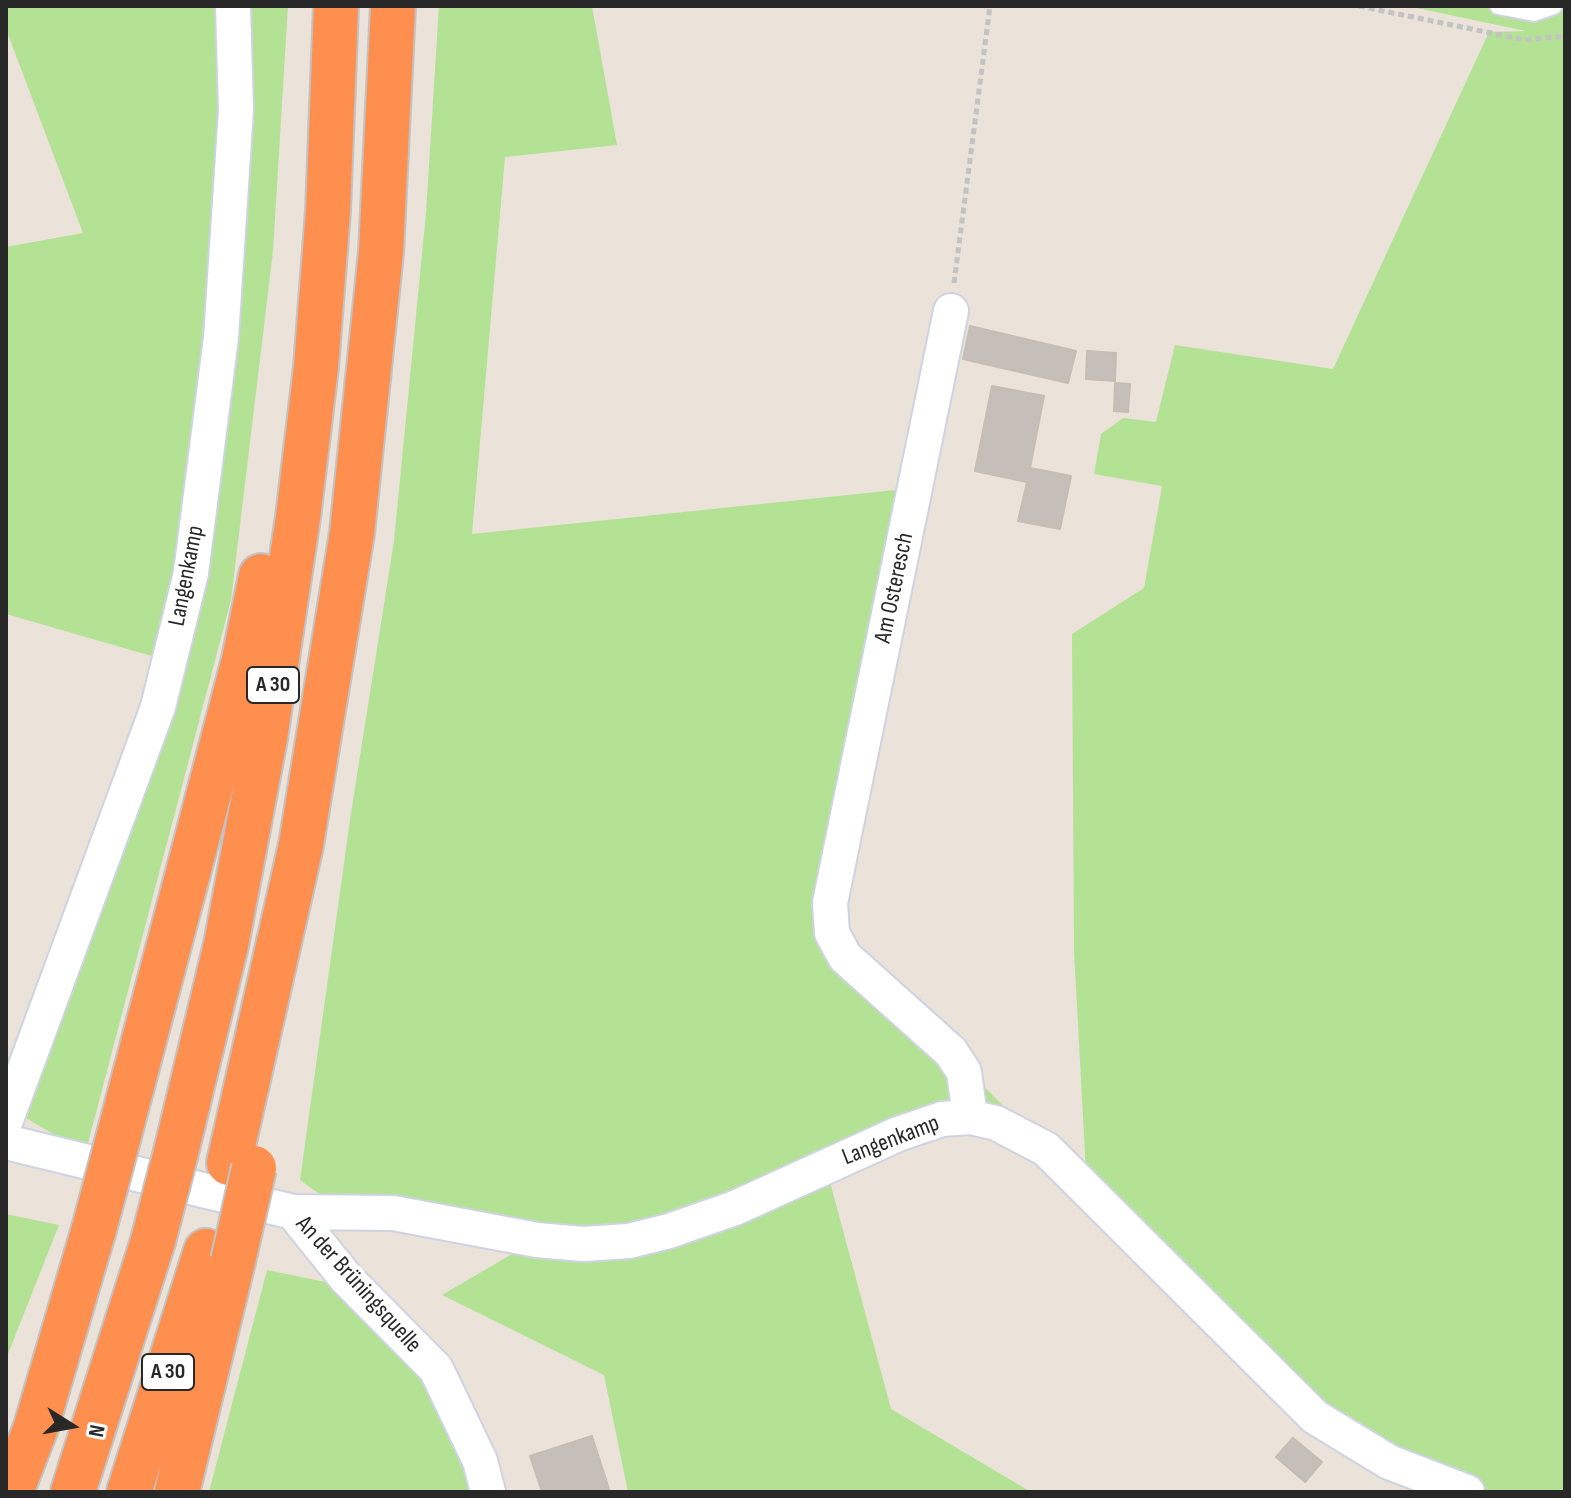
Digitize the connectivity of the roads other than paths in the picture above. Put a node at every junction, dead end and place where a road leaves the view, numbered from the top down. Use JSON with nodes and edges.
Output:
{"nodes":[{"id":1,"x":233,"y":6,"type":"edge"},
{"id":2,"x":336,"y":6,"type":"edge"},
{"id":3,"x":393,"y":6,"type":"edge"},
{"id":4,"x":1498,"y":6,"type":"edge"},
{"id":5,"x":1554,"y":6,"type":"edge"},
{"id":6,"x":328,"y":211,"type":"junction"},
{"id":7,"x":951,"y":311,"type":"road end"},
{"id":8,"x":970,"y":1117,"type":"junction"},
{"id":9,"x":6,"y":1120,"type":"edge"},
{"id":10,"x":6,"y":1142,"type":"edge"},
{"id":11,"x":293,"y":1212,"type":"junction"},
{"id":12,"x":220,"y":1256,"type":"junction"},
{"id":13,"x":1410,"y":1482,"type":"edge"},
{"id":14,"x":11,"y":1492,"type":"edge"},
{"id":15,"x":73,"y":1492,"type":"edge"},
{"id":16,"x":129,"y":1492,"type":"edge"},
{"id":17,"x":177,"y":1492,"type":"edge"},
{"id":18,"x":488,"y":1492,"type":"edge"},
{"id":19,"x":1467,"y":1492,"type":"edge"}],
"edges":[{"from":1,"to":9,"type":"street","name":"Langenkamp"},
{"from":2,"to":6,"type":"highway","number":"A 30"},
{"from":3,"to":12,"type":"highway","number":"A 30"},
{"from":4,"to":5,"type":"lane"},
{"from":6,"to":14,"type":"highway","bridge":true},
{"from":6,"to":15,"type":"highway","number":"A 30","bridge":true},
{"from":7,"to":8,"type":"street","name":"Am Osteresch"},
{"from":8,"to":11,"type":"street","name":"Langenkamp"},
{"from":8,"to":13,"type":"street","name":"Langenkamp"},
{"from":10,"to":11,"type":"street","name":"An der Brüningsquelle"},
{"from":11,"to":18,"type":"street","name":"An der Brüningsquelle"},
{"from":12,"to":16,"type":"highway","number":"A 30"},
{"from":12,"to":17,"type":"highway"},
{"from":13,"to":19,"type":"street","name":"Langenkamp"}]}
